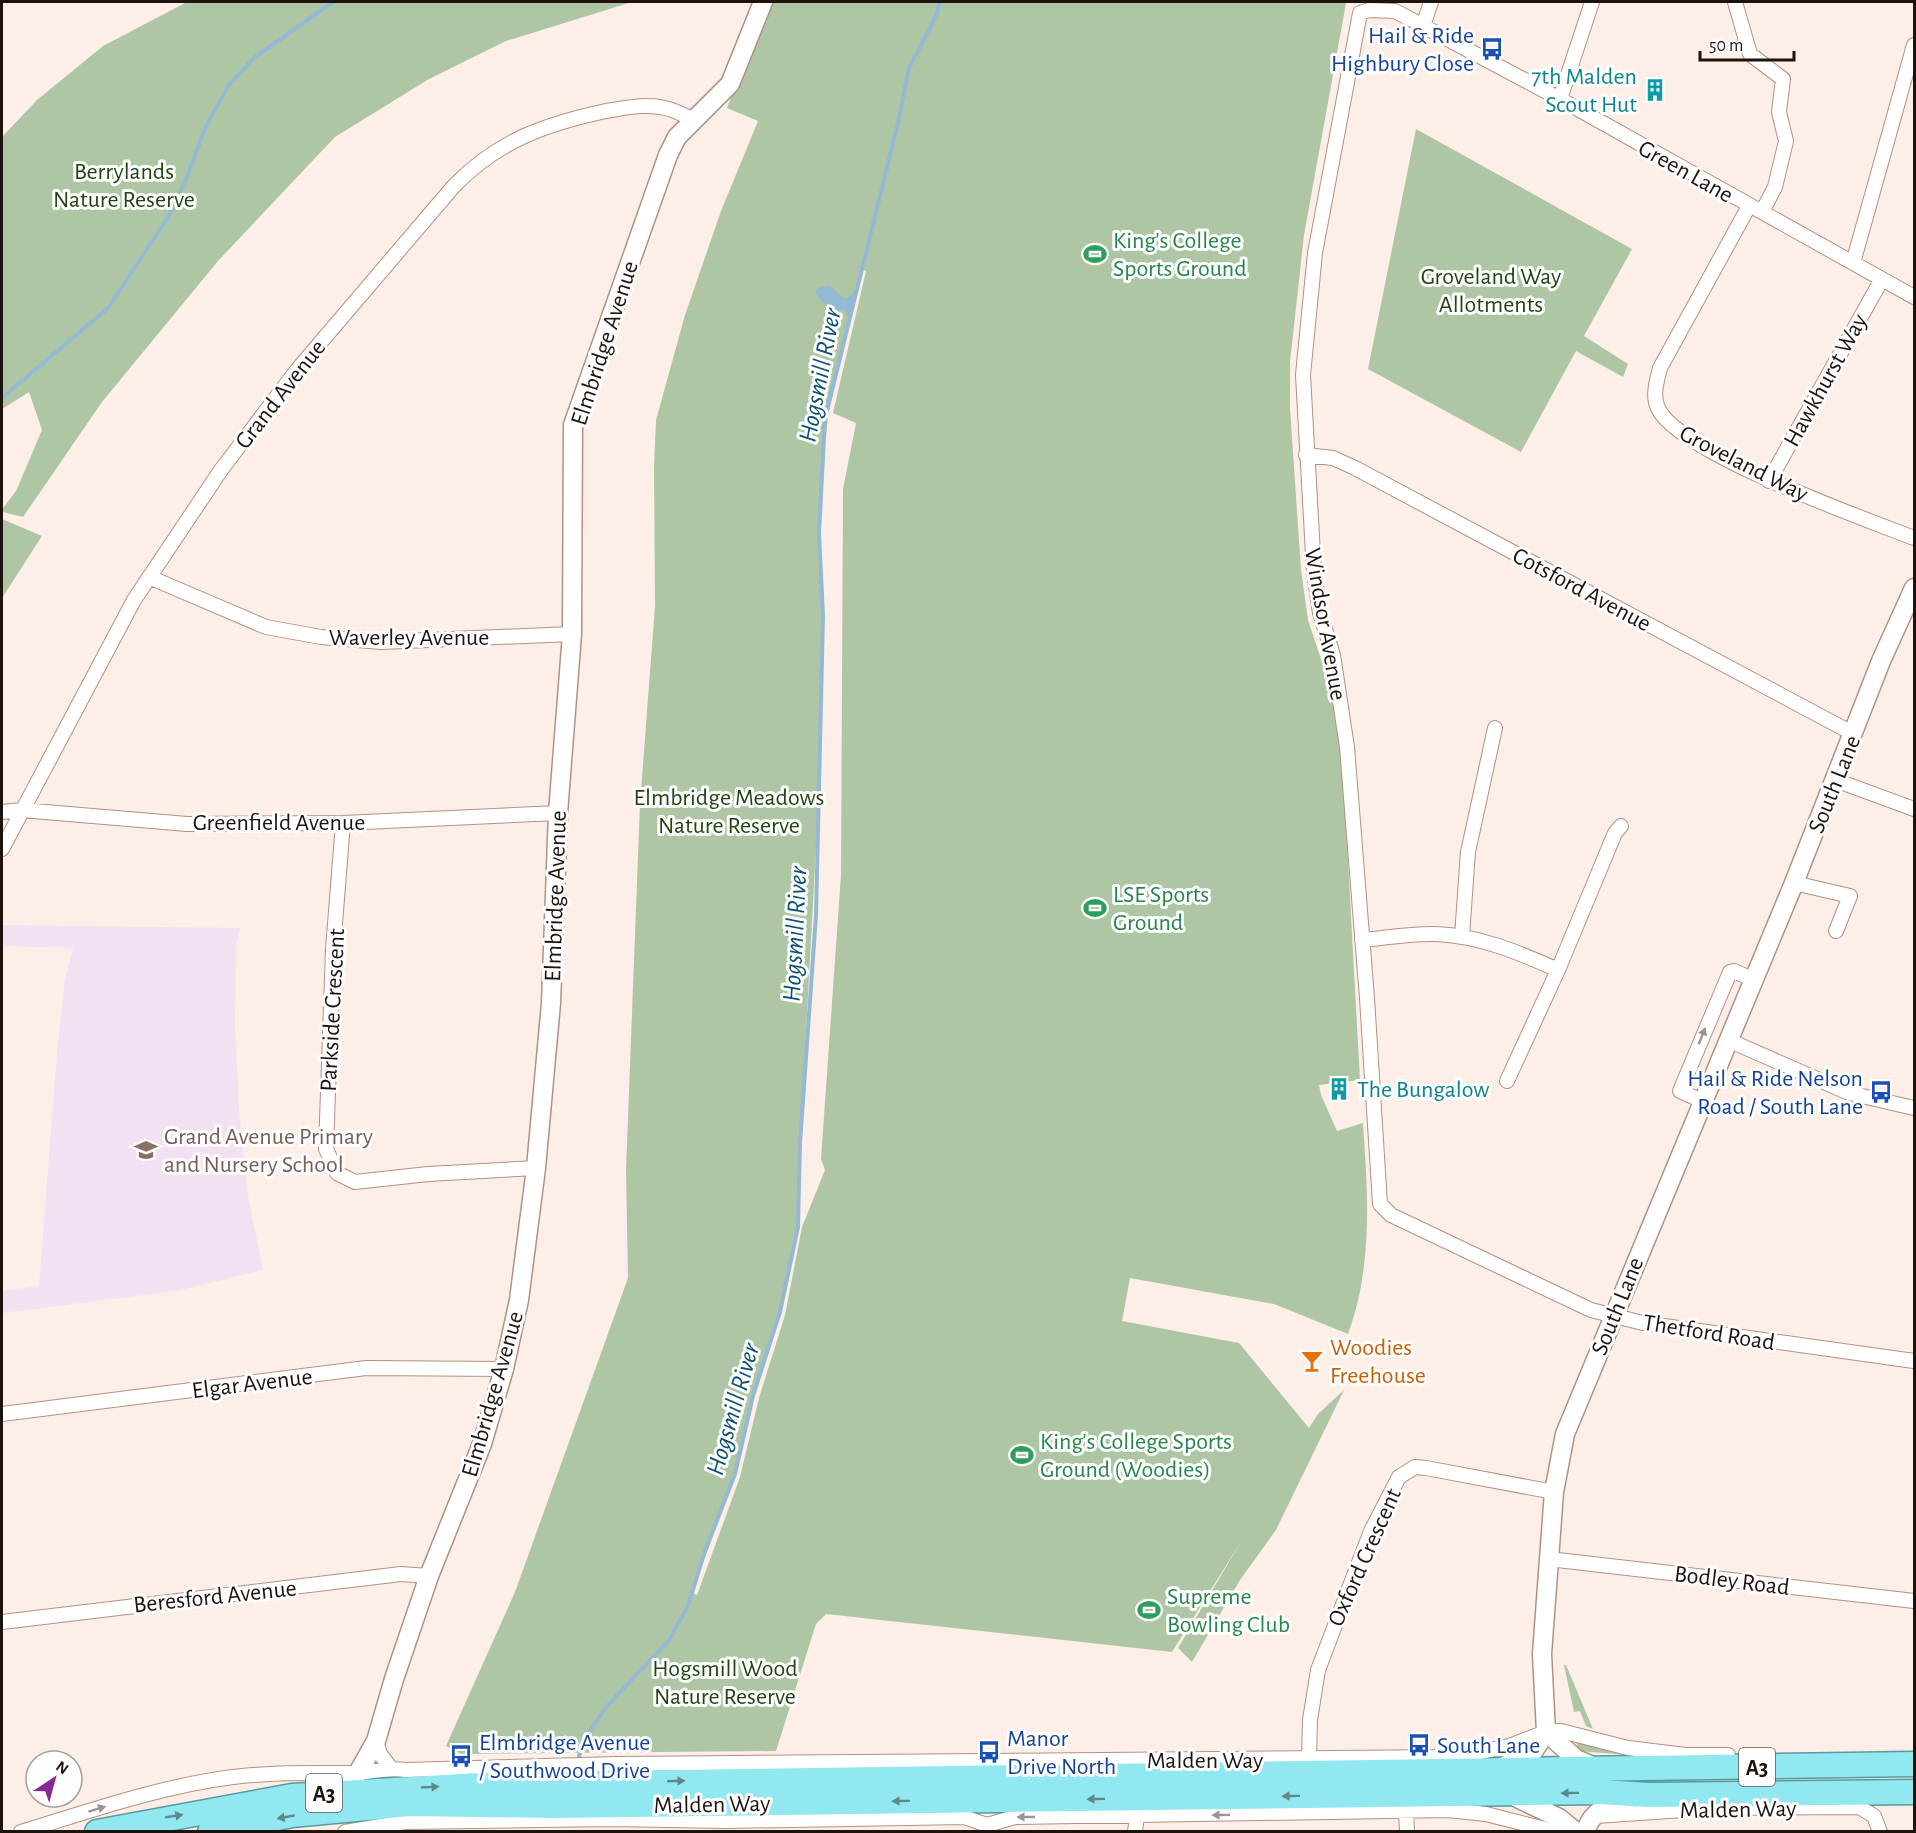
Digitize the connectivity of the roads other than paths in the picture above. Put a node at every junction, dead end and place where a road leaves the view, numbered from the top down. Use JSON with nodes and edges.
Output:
{"nodes":[{"id":1,"x":763,"y":2,"type":"edge"},
{"id":2,"x":1431,"y":2,"type":"edge"},
{"id":3,"x":1592,"y":2,"type":"edge"},
{"id":4,"x":1735,"y":2,"type":"edge"},
{"id":5,"x":1365,"y":6,"type":"edge"},
{"id":6,"x":1423,"y":26,"type":"junction"},
{"id":7,"x":1914,"y":45,"type":"edge"},
{"id":8,"x":1560,"y":99,"type":"junction"},
{"id":9,"x":695,"y":120,"type":"junction"},
{"id":10,"x":1756,"y":209,"type":"junction"},
{"id":11,"x":1853,"y":263,"type":"junction"},
{"id":12,"x":1882,"y":279,"type":"junction"},
{"id":13,"x":1914,"y":297,"type":"edge"},
{"id":14,"x":1306,"y":455,"type":"junction"},
{"id":15,"x":1769,"y":480,"type":"junction"},
{"id":16,"x":1914,"y":538,"type":"edge"},
{"id":17,"x":149,"y":577,"type":"junction"},
{"id":18,"x":1914,"y":588,"type":"edge"},
{"id":19,"x":572,"y":634,"type":"junction"},
{"id":20,"x":1495,"y":728,"type":"dead end"},
{"id":21,"x":1854,"y":734,"type":"junction"},
{"id":22,"x":1835,"y":780,"type":"junction"},
{"id":23,"x":1914,"y":809,"type":"edge"},
{"id":24,"x":22,"y":810,"type":"junction"},
{"id":25,"x":2,"y":812,"type":"edge"},
{"id":26,"x":558,"y":813,"type":"junction"},
{"id":27,"x":343,"y":823,"type":"junction"},
{"id":28,"x":1622,"y":826,"type":"dead end"},
{"id":29,"x":2,"y":849,"type":"edge"},
{"id":30,"x":1794,"y":883,"type":"junction"},
{"id":31,"x":1836,"y":931,"type":"dead end"},
{"id":32,"x":1462,"y":936,"type":"junction"},
{"id":33,"x":1362,"y":940,"type":"junction"},
{"id":34,"x":1558,"y":970,"type":"junction"},
{"id":35,"x":1752,"y":979,"type":"junction"},
{"id":36,"x":1728,"y":1040,"type":"junction"},
{"id":37,"x":1507,"y":1081,"type":"dead end"},
{"id":38,"x":1702,"y":1101,"type":"junction"},
{"id":39,"x":1914,"y":1108,"type":"edge"},
{"id":40,"x":536,"y":1168,"type":"junction"},
{"id":41,"x":1383,"y":1209,"type":"joint"},
{"id":42,"x":1613,"y":1316,"type":"junction"},
{"id":43,"x":1914,"y":1361,"type":"edge"},
{"id":44,"x":504,"y":1369,"type":"junction"},
{"id":45,"x":2,"y":1414,"type":"edge"},
{"id":46,"x":1554,"y":1492,"type":"junction"},
{"id":47,"x":1549,"y":1559,"type":"junction"},
{"id":48,"x":429,"y":1576,"type":"junction"},
{"id":49,"x":1914,"y":1601,"type":"edge"},
{"id":50,"x":2,"y":1622,"type":"edge"},
{"id":51,"x":1546,"y":1732,"type":"junction"},
{"id":52,"x":376,"y":1741,"type":"junction"},
{"id":53,"x":1911,"y":1759,"type":"edge"},
{"id":54,"x":1309,"y":1760,"type":"junction"},
{"id":55,"x":390,"y":1767,"type":"junction"},
{"id":56,"x":1599,"y":1769,"type":"junction"},
{"id":57,"x":1496,"y":1770,"type":"junction"},
{"id":58,"x":358,"y":1773,"type":"junction"},
{"id":59,"x":331,"y":1792,"type":"junction"},
{"id":60,"x":616,"y":1792,"type":"junction"},
{"id":61,"x":1914,"y":1792,"type":"edge"},
{"id":62,"x":554,"y":1794,"type":"junction"},
{"id":63,"x":1508,"y":1794,"type":"junction"},
{"id":64,"x":1648,"y":1803,"type":"junction"},
{"id":65,"x":1406,"y":1811,"type":"junction"},
{"id":66,"x":1137,"y":1816,"type":"junction"},
{"id":67,"x":1588,"y":1824,"type":"edge"},
{"id":68,"x":988,"y":1828,"type":"edge"},
{"id":69,"x":1879,"y":1828,"type":"edge"},
{"id":70,"x":21,"y":1832,"type":"edge"},
{"id":71,"x":96,"y":1832,"type":"edge"},
{"id":72,"x":210,"y":1832,"type":"edge"},
{"id":73,"x":345,"y":1832,"type":"edge"},
{"id":74,"x":1135,"y":1832,"type":"edge"},
{"id":75,"x":1407,"y":1832,"type":"edge"},
{"id":76,"x":1557,"y":1832,"type":"edge"},
{"id":77,"x":1576,"y":1832,"type":"edge"}],
"edges":[{"from":1,"to":9,"type":"street","name":"Elmbridge Avenue"},
{"from":2,"to":6,"type":"street"},
{"from":3,"to":8,"type":"street"},
{"from":4,"to":10,"type":"street","name":"Groveland Way"},
{"from":5,"to":6,"type":"street","name":"Green Lane"},
{"from":5,"to":14,"type":"street","name":"Windsor Avenue"},
{"from":6,"to":8,"type":"street","name":"Green Lane"},
{"from":7,"to":11,"type":"street"},
{"from":8,"to":10,"type":"street","name":"Green Lane"},
{"from":9,"to":17,"type":"street","name":"Grand Avenue"},
{"from":9,"to":19,"type":"street","name":"Elmbridge Avenue"},
{"from":10,"to":11,"type":"street","name":"Green Lane"},
{"from":10,"to":15,"type":"street","name":"Groveland Way"},
{"from":11,"to":12,"type":"street","name":"Green Lane"},
{"from":12,"to":13,"type":"street","name":"Green Lane"},
{"from":12,"to":15,"type":"street","name":"Hawkhurst Way"},
{"from":14,"to":21,"type":"street","name":"Cotsford Avenue"},
{"from":14,"to":33,"type":"street","name":"Windsor Avenue"},
{"from":15,"to":16,"type":"street","name":"Groveland Way"},
{"from":17,"to":19,"type":"street","name":"Waverley Avenue"},
{"from":17,"to":24,"type":"street","name":"Grand Avenue"},
{"from":18,"to":21,"type":"street","name":"South Lane"},
{"from":19,"to":26,"type":"street","name":"Elmbridge Avenue"},
{"from":20,"to":32,"type":"street"},
{"from":21,"to":22,"type":"street","name":"South Lane"},
{"from":22,"to":23,"type":"street"},
{"from":22,"to":30,"type":"street","name":"South Lane"},
{"from":24,"to":25,"type":"street","name":"Greenfield Avenue"},
{"from":24,"to":27,"type":"street","name":"Greenfield Avenue"},
{"from":24,"to":29,"type":"street","name":"Grand Avenue"},
{"from":26,"to":27,"type":"street","name":"Greenfield Avenue"},
{"from":26,"to":40,"type":"street","name":"Elmbridge Avenue"},
{"from":27,"to":40,"type":"street","name":"Parkside Crescent"},
{"from":28,"to":34,"type":"street"},
{"from":30,"to":31,"type":"street"},
{"from":30,"to":35,"type":"street","name":"South Lane"},
{"from":32,"to":33,"type":"street"},
{"from":32,"to":34,"type":"street"},
{"from":33,"to":41,"type":"street","name":"Windsor Avenue"},
{"from":34,"to":37,"type":"street"},
{"from":35,"to":36,"type":"street","name":"South Lane"},
{"from":38,"to":35,"type":"street","one_way":true},
{"from":36,"to":38,"type":"street","name":"South Lane"},
{"from":36,"to":39,"type":"street"},
{"from":38,"to":42,"type":"street","name":"South Lane"},
{"from":40,"to":44,"type":"street","name":"Elmbridge Avenue"},
{"from":41,"to":42,"type":"street","name":"Thetford Road"},
{"from":42,"to":43,"type":"street","name":"Thetford Road"},
{"from":42,"to":46,"type":"street","name":"South Lane"},
{"from":44,"to":45,"type":"street","name":"Elgar Avenue"},
{"from":44,"to":48,"type":"street","name":"Elmbridge Avenue"},
{"from":46,"to":47,"type":"street","name":"South Lane"},
{"from":46,"to":54,"type":"street","name":"Oxford Crescent"},
{"from":47,"to":49,"type":"street","name":"Bodley Road"},
{"from":47,"to":51,"type":"street","name":"South Lane"},
{"from":48,"to":50,"type":"street","name":"Beresford Avenue"},
{"from":48,"to":52,"type":"street","name":"Elmbridge Avenue"},
{"from":51,"to":53,"type":"street","name":"Malden Way"},
{"from":51,"to":54,"type":"street","name":"Malden Way"},
{"from":51,"to":56,"type":"street"},
{"from":51,"to":57,"type":"street"},
{"from":52,"to":55,"type":"street"},
{"from":52,"to":58,"type":"street","name":"Elmbridge Avenue"},
{"from":53,"to":56,"type":"highway","name":"Malden Way","number":"A3"},
{"from":54,"to":60,"type":"street","name":"Malden Way"},
{"from":55,"to":58,"type":"street","name":"Malden Way"},
{"from":55,"to":62,"type":"street","name":"Malden Way"},
{"from":56,"to":57,"type":"highway","name":"Malden Way","number":"A3"},
{"from":60,"to":57,"type":"highway","name":"Malden Way","number":"A3","one_way":true},
{"from":58,"to":59,"type":"street","name":"Elmbridge Avenue"},
{"from":70,"to":58,"type":"street","name":"Malden Way","one_way":true},
{"from":59,"to":62,"type":"highway","number":"A3","one_way":true},
{"from":71,"to":59,"type":"highway","number":"A3","one_way":true},
{"from":60,"to":62,"type":"highway","name":"Malden Way","number":"A3"},
{"from":60,"to":62,"type":"street","name":"Malden Way"},
{"from":63,"to":60,"type":"highway","name":"Malden Way","number":"A3","one_way":true},
{"from":60,"to":68,"type":"street","name":"Malden Way"},
{"from":61,"to":64,"type":"highway","name":"Malden Way","number":"A3"},
{"from":62,"to":72,"type":"highway","number":"A3","one_way":true},
{"from":62,"to":73,"type":"street"},
{"from":64,"to":63,"type":"highway","name":"Malden Way","number":"A3","one_way":true},
{"from":63,"to":77,"type":"street"},
{"from":64,"to":67,"type":"street"},
{"from":64,"to":69,"type":"street","name":"Malden Way"},
{"from":65,"to":66,"type":"street","name":"Malden Way","one_way":true},
{"from":65,"to":75,"type":"street"},
{"from":65,"to":76,"type":"street","name":"Malden Way"},
{"from":66,"to":68,"type":"street","name":"Malden Way","one_way":true},
{"from":66,"to":74,"type":"street"}]}
